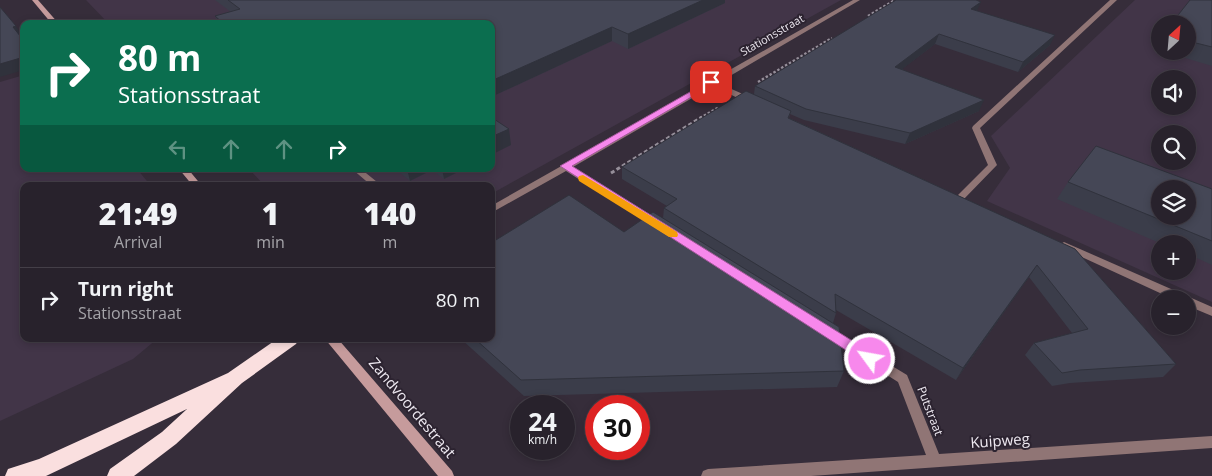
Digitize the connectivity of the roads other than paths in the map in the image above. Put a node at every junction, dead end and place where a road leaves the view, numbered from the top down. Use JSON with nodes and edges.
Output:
{"nodes":[{"id":1,"x":35,"y":0,"type":"edge"},
{"id":2,"x":857,"y":0,"type":"edge"},
{"id":3,"x":1114,"y":0,"type":"edge"},
{"id":4,"x":52,"y":20,"type":"edge"},
{"id":5,"x":711,"y":82,"type":"junction"},
{"id":6,"x":756,"y":103,"type":"edge"},
{"id":7,"x":565,"y":166,"type":"junction"},
{"id":8,"x":186,"y":172,"type":"edge"},
{"id":9,"x":360,"y":172,"type":"edge"},
{"id":10,"x":194,"y":182,"type":"edge"},
{"id":11,"x":372,"y":182,"type":"edge"},
{"id":12,"x":960,"y":198,"type":"edge"},
{"id":13,"x":495,"y":208,"type":"edge"},
{"id":14,"x":668,"y":232,"type":"edge"},
{"id":15,"x":1058,"y":242,"type":"edge"},
{"id":16,"x":1164,"y":290,"type":"edge"},
{"id":17,"x":1196,"y":304,"type":"edge"},
{"id":18,"x":1212,"y":312,"type":"edge"},
{"id":19,"x":819,"y":327,"type":"edge"},
{"id":20,"x":286,"y":342,"type":"edge"},
{"id":21,"x":335,"y":342,"type":"edge"},
{"id":22,"x":235,"y":378,"type":"junction"},
{"id":23,"x":1212,"y":442,"type":"edge"},
{"id":24,"x":935,"y":462,"type":"junction"},
{"id":25,"x":761,"y":475,"type":"edge"},
{"id":26,"x":15,"y":476,"type":"edge"},
{"id":27,"x":117,"y":476,"type":"edge"},
{"id":28,"x":448,"y":476,"type":"edge"},
{"id":29,"x":708,"y":476,"type":"edge"}],
"edges":[{"from":1,"to":4,"type":"main road"},
{"from":2,"to":5,"type":"street","name":"Stationsstraat"},
{"from":3,"to":12,"type":"street"},
{"from":5,"to":6,"type":"street"},
{"from":5,"to":7,"type":"street","name":"Stationsstraat"},
{"from":7,"to":13,"type":"street","name":"Stationsstraat"},
{"from":7,"to":14,"type":"street"},
{"from":8,"to":10,"type":"main road"},
{"from":9,"to":11,"type":"street"},
{"from":15,"to":16,"type":"street"},
{"from":17,"to":18,"type":"street"},
{"from":19,"to":24,"type":"street","name":"Putstraat"},
{"from":20,"to":22,"type":"highway"},
{"from":21,"to":28,"type":"main road","name":"Zandvoordestraat"},
{"from":22,"to":26,"type":"highway"},
{"from":22,"to":27,"type":"highway"},
{"from":23,"to":24,"type":"street","name":"Kuipweg"},
{"from":24,"to":25,"type":"street","name":"Kuipweg"},
{"from":25,"to":29,"type":"street","name":"Kuipweg"}]}
